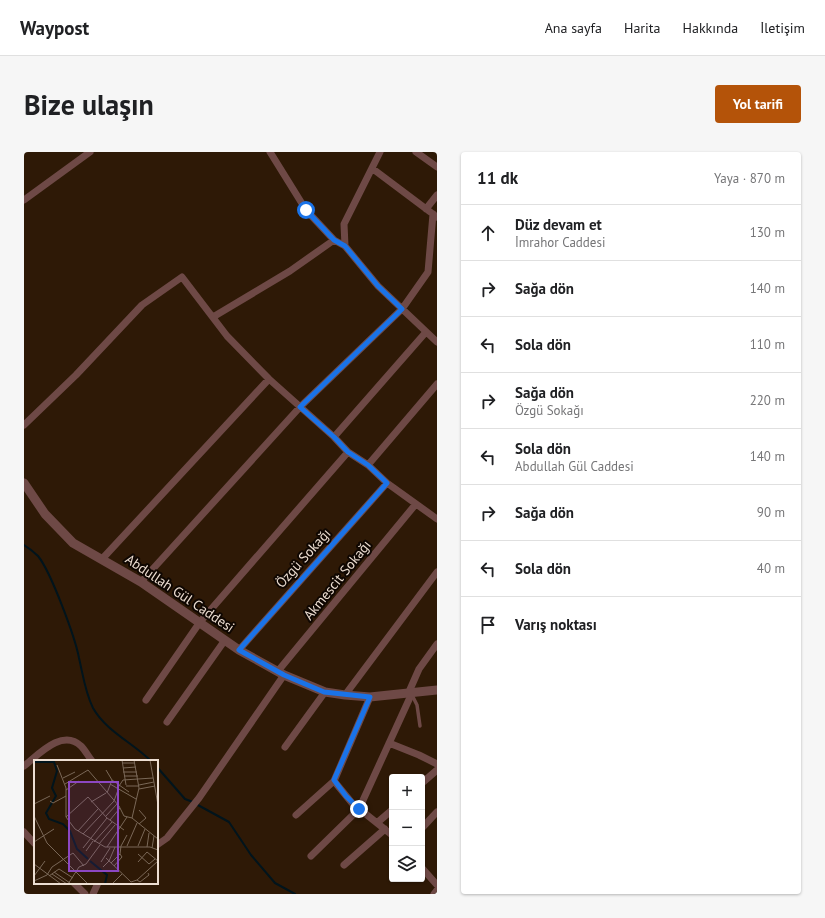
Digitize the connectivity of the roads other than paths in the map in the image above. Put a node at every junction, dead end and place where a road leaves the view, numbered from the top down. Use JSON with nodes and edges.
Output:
{"nodes":[{"id":1,"x":90,"y":152,"type":"edge"},
{"id":2,"x":270,"y":152,"type":"edge"},
{"id":3,"x":380,"y":152,"type":"edge"},
{"id":4,"x":416,"y":152,"type":"edge"},
{"id":5,"x":437,"y":167,"type":"edge"},
{"id":6,"x":373,"y":169,"type":"junction"},
{"id":7,"x":437,"y":195,"type":"edge"},
{"id":8,"x":24,"y":200,"type":"edge"},
{"id":9,"x":426,"y":209,"type":"junction"},
{"id":10,"x":435,"y":215,"type":"edge"},
{"id":11,"x":334,"y":240,"type":"junction"},
{"id":12,"x":345,"y":246,"type":"junction"},
{"id":13,"x":402,"y":309,"type":"junction"},
{"id":14,"x":213,"y":317,"type":"junction"},
{"id":15,"x":426,"y":332,"type":"junction"},
{"id":16,"x":437,"y":342,"type":"edge"},
{"id":17,"x":269,"y":379,"type":"junction"},
{"id":18,"x":437,"y":384,"type":"edge"},
{"id":19,"x":300,"y":407,"type":"junction"},
{"id":20,"x":24,"y":425,"type":"edge"},
{"id":21,"x":334,"y":437,"type":"junction"},
{"id":22,"x":348,"y":452,"type":"junction"},
{"id":23,"x":368,"y":465,"type":"junction"},
{"id":24,"x":24,"y":483,"type":"edge"},
{"id":25,"x":387,"y":483,"type":"junction"},
{"id":26,"x":415,"y":505,"type":"junction"},
{"id":27,"x":437,"y":520,"type":"edge"},
{"id":28,"x":103,"y":558,"type":"junction"},
{"id":29,"x":437,"y":572,"type":"edge"},
{"id":30,"x":141,"y":582,"type":"junction"},
{"id":31,"x":200,"y":622,"type":"junction"},
{"id":32,"x":225,"y":640,"type":"junction"},
{"id":33,"x":437,"y":644,"type":"edge"},
{"id":34,"x":239,"y":650,"type":"junction"},
{"id":35,"x":281,"y":673,"type":"junction"},
{"id":36,"x":437,"y":690,"type":"edge"},
{"id":37,"x":324,"y":692,"type":"junction"},
{"id":38,"x":410,"y":694,"type":"junction"},
{"id":39,"x":345,"y":696,"type":"junction"},
{"id":40,"x":370,"y":697,"type":"junction"},
{"id":41,"x":146,"y":700,"type":"dead end"},
{"id":42,"x":167,"y":722,"type":"dead end"},
{"id":43,"x":420,"y":726,"type":"dead end"},
{"id":44,"x":389,"y":743,"type":"junction"},
{"id":45,"x":285,"y":747,"type":"dead end"},
{"id":46,"x":91,"y":760,"type":"edge"},
{"id":47,"x":437,"y":764,"type":"edge"},
{"id":48,"x":24,"y":766,"type":"edge"},
{"id":49,"x":437,"y":770,"type":"edge"},
{"id":50,"x":334,"y":780,"type":"junction"},
{"id":51,"x":425,"y":780,"type":"edge"},
{"id":52,"x":359,"y":809,"type":"junction"},
{"id":53,"x":437,"y":812,"type":"edge"},
{"id":54,"x":389,"y":813,"type":"edge"},
{"id":55,"x":296,"y":815,"type":"dead end"},
{"id":56,"x":378,"y":822,"type":"junction"},
{"id":57,"x":425,"y":825,"type":"edge"},
{"id":58,"x":385,"y":829,"type":"junction"},
{"id":59,"x":24,"y":832,"type":"edge"},
{"id":60,"x":389,"y":832,"type":"edge"},
{"id":61,"x":34,"y":843,"type":"edge"},
{"id":62,"x":158,"y":843,"type":"edge"},
{"id":63,"x":311,"y":856,"type":"dead end"},
{"id":64,"x":344,"y":865,"type":"dead end"},
{"id":65,"x":425,"y":871,"type":"edge"},
{"id":66,"x":75,"y":884,"type":"edge"},
{"id":67,"x":98,"y":884,"type":"edge"},
{"id":68,"x":437,"y":885,"type":"edge"},
{"id":69,"x":437,"y":890,"type":"edge"},
{"id":70,"x":85,"y":894,"type":"edge"},
{"id":71,"x":93,"y":894,"type":"edge"},
{"id":72,"x":434,"y":894,"type":"edge"}],
"edges":[{"from":1,"to":8,"type":"street"},
{"from":2,"to":11,"type":"street"},
{"from":3,"to":6,"type":"street"},
{"from":4,"to":5,"type":"street"},
{"from":6,"to":9,"type":"street"},
{"from":6,"to":12,"type":"street"},
{"from":7,"to":9,"type":"street"},
{"from":9,"to":10,"type":"street"},
{"from":10,"to":13,"type":"street"},
{"from":11,"to":12,"type":"street"},
{"from":11,"to":14,"type":"street"},
{"from":12,"to":13,"type":"street"},
{"from":13,"to":15,"type":"street"},
{"from":13,"to":19,"type":"street"},
{"from":14,"to":17,"type":"street"},
{"from":14,"to":20,"type":"street"},
{"from":15,"to":16,"type":"street"},
{"from":15,"to":21,"type":"street"},
{"from":17,"to":19,"type":"street"},
{"from":17,"to":28,"type":"street"},
{"from":18,"to":23,"type":"street"},
{"from":19,"to":21,"type":"street"},
{"from":19,"to":30,"type":"street"},
{"from":21,"to":22,"type":"street"},
{"from":22,"to":23,"type":"street"},
{"from":22,"to":31,"type":"street"},
{"from":23,"to":25,"type":"street"},
{"from":24,"to":28,"type":"street","name":"Abdullah Gül Caddesi"},
{"from":25,"to":26,"type":"street"},
{"from":25,"to":34,"type":"street","name":"Özgü Sokağı"},
{"from":26,"to":27,"type":"street"},
{"from":26,"to":35,"type":"street","name":"Akmescit Sokağı"},
{"from":28,"to":30,"type":"street","name":"Abdullah Gül Caddesi"},
{"from":29,"to":39,"type":"street"},
{"from":30,"to":31,"type":"street","name":"Abdullah Gül Caddesi"},
{"from":31,"to":32,"type":"street","name":"Abdullah Gül Caddesi"},
{"from":31,"to":41,"type":"street"},
{"from":32,"to":34,"type":"street","name":"Abdullah Gül Caddesi"},
{"from":32,"to":42,"type":"street"},
{"from":33,"to":38,"type":"street"},
{"from":34,"to":35,"type":"street","name":"Abdullah Gül Caddesi"},
{"from":35,"to":37,"type":"street","name":"Abdullah Gül Caddesi"},
{"from":35,"to":62,"type":"street","name":"Akmescit Sokağı"},
{"from":36,"to":38,"type":"street","name":"Abdullah Gül Caddesi"},
{"from":37,"to":39,"type":"street","name":"Abdullah Gül Caddesi"},
{"from":37,"to":45,"type":"street"},
{"from":38,"to":40,"type":"street","name":"Abdullah Gül Caddesi"},
{"from":38,"to":43,"type":"lane"},
{"from":38,"to":44,"type":"street"},
{"from":39,"to":40,"type":"street","name":"Abdullah Gül Caddesi"},
{"from":40,"to":50,"type":"street"},
{"from":44,"to":47,"type":"street"},
{"from":44,"to":52,"type":"street"},
{"from":46,"to":48,"type":"street"},
{"from":49,"to":51,"type":"street"},
{"from":50,"to":52,"type":"street"},
{"from":50,"to":55,"type":"street"},
{"from":52,"to":56,"type":"street"},
{"from":52,"to":63,"type":"street"},
{"from":53,"to":57,"type":"street"},
{"from":54,"to":56,"type":"street"},
{"from":56,"to":58,"type":"street"},
{"from":58,"to":60,"type":"street"},
{"from":58,"to":64,"type":"street"},
{"from":59,"to":61,"type":"street"},
{"from":65,"to":68,"type":"street"},
{"from":66,"to":70,"type":"street"},
{"from":67,"to":71,"type":"street"},
{"from":69,"to":72,"type":"street"}]}
